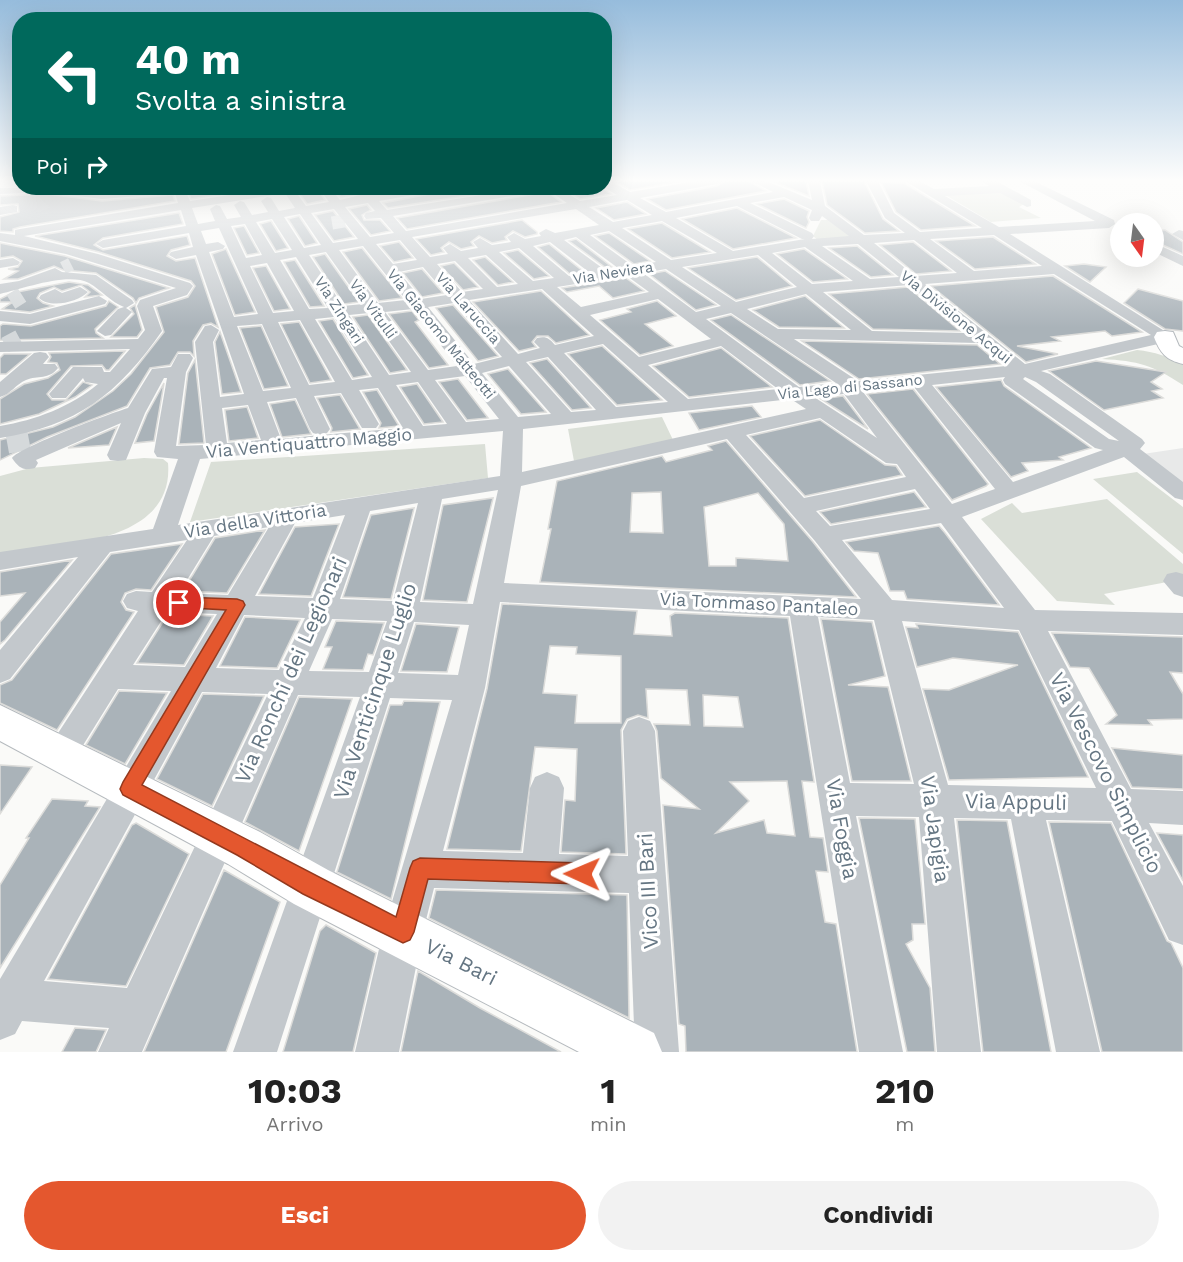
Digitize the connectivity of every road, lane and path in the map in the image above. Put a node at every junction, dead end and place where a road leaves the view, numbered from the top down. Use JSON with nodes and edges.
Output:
{"nodes":[{"id":1,"x":53,"y":230,"type":"edge"},
{"id":2,"x":71,"y":230,"type":"edge"},
{"id":3,"x":97,"y":230,"type":"edge"},
{"id":4,"x":133,"y":230,"type":"edge"},
{"id":5,"x":176,"y":230,"type":"edge"},
{"id":6,"x":195,"y":230,"type":"edge"},
{"id":7,"x":225,"y":230,"type":"edge"},
{"id":8,"x":255,"y":230,"type":"edge"},
{"id":9,"x":296,"y":230,"type":"edge"},
{"id":10,"x":317,"y":230,"type":"edge"},
{"id":11,"x":358,"y":230,"type":"edge"},
{"id":12,"x":398,"y":230,"type":"edge"},
{"id":13,"x":437,"y":230,"type":"edge"},
{"id":14,"x":468,"y":230,"type":"edge"},
{"id":15,"x":505,"y":230,"type":"edge"},
{"id":16,"x":543,"y":230,"type":"edge"},
{"id":17,"x":595,"y":230,"type":"edge"},
{"id":18,"x":617,"y":230,"type":"edge"},
{"id":19,"x":687,"y":230,"type":"edge"},
{"id":20,"x":791,"y":230,"type":"edge"},
{"id":21,"x":810,"y":230,"type":"edge"},
{"id":22,"x":850,"y":230,"type":"edge"},
{"id":23,"x":909,"y":230,"type":"edge"},
{"id":24,"x":1023,"y":230,"type":"edge"},
{"id":25,"x":433,"y":231,"type":"junction"},
{"id":26,"x":996,"y":231,"type":"junction"},
{"id":27,"x":165,"y":232,"type":"junction"},
{"id":28,"x":288,"y":232,"type":"junction"},
{"id":29,"x":579,"y":233,"type":"junction"},
{"id":30,"x":33,"y":236,"type":"junction"},
{"id":31,"x":403,"y":236,"type":"junction"},
{"id":32,"x":917,"y":236,"type":"junction"},
{"id":33,"x":0,"y":237,"type":"edge"},
{"id":34,"x":135,"y":238,"type":"junction"},
{"id":35,"x":260,"y":238,"type":"junction"},
{"id":36,"x":553,"y":238,"type":"junction"},
{"id":37,"x":807,"y":239,"type":"junction"},
{"id":38,"x":862,"y":240,"type":"junction"},
{"id":39,"x":367,"y":242,"type":"junction"},
{"id":40,"x":231,"y":244,"type":"junction"},
{"id":41,"x":522,"y":244,"type":"junction"},
{"id":42,"x":329,"y":248,"type":"junction"},
{"id":43,"x":202,"y":250,"type":"junction"},
{"id":44,"x":489,"y":250,"type":"junction"},
{"id":45,"x":760,"y":250,"type":"junction"},
{"id":46,"x":1164,"y":252,"type":"edge"},
{"id":47,"x":90,"y":253,"type":"junction"},
{"id":48,"x":301,"y":253,"type":"junction"},
{"id":49,"x":729,"y":254,"type":"junction"},
{"id":50,"x":458,"y":256,"type":"junction"},
{"id":51,"x":271,"y":258,"type":"junction"},
{"id":52,"x":1182,"y":261,"type":"edge"},
{"id":53,"x":142,"y":262,"type":"dead end"},
{"id":54,"x":427,"y":262,"type":"junction"},
{"id":55,"x":240,"y":263,"type":"junction"},
{"id":56,"x":669,"y":264,"type":"junction"},
{"id":57,"x":63,"y":268,"type":"tunnel mouth"},
{"id":58,"x":1058,"y":269,"type":"junction"},
{"id":59,"x":390,"y":270,"type":"junction"},
{"id":60,"x":632,"y":270,"type":"junction"},
{"id":61,"x":602,"y":275,"type":"junction"},
{"id":62,"x":971,"y":276,"type":"junction"},
{"id":63,"x":42,"y":278,"type":"junction"},
{"id":64,"x":910,"y":280,"type":"junction"},
{"id":65,"x":566,"y":281,"type":"junction"},
{"id":66,"x":102,"y":284,"type":"junction"},
{"id":67,"x":867,"y":284,"type":"junction"},
{"id":68,"x":538,"y":286,"type":"junction"},
{"id":69,"x":808,"y":289,"type":"junction"},
{"id":70,"x":8,"y":293,"type":"edge"},
{"id":71,"x":495,"y":293,"type":"junction"},
{"id":72,"x":55,"y":294,"type":"dead end"},
{"id":73,"x":660,"y":294,"type":"junction"},
{"id":74,"x":460,"y":298,"type":"junction"},
{"id":75,"x":417,"y":304,"type":"junction"},
{"id":76,"x":123,"y":307,"type":"junction"},
{"id":77,"x":735,"y":307,"type":"junction"},
{"id":78,"x":373,"y":309,"type":"junction"},
{"id":79,"x":339,"y":312,"type":"junction"},
{"id":80,"x":578,"y":312,"type":"junction"},
{"id":81,"x":305,"y":315,"type":"junction"},
{"id":82,"x":266,"y":318,"type":"junction"},
{"id":83,"x":692,"y":318,"type":"junction"},
{"id":84,"x":220,"y":326,"type":"junction"},
{"id":85,"x":105,"y":331,"type":"dead end"},
{"id":86,"x":774,"y":334,"type":"junction"},
{"id":87,"x":868,"y":336,"type":"junction"},
{"id":88,"x":607,"y":338,"type":"junction"},
{"id":89,"x":982,"y":338,"type":"junction"},
{"id":90,"x":722,"y":341,"type":"junction"},
{"id":91,"x":7,"y":344,"type":"edge"},
{"id":92,"x":1177,"y":345,"type":"edge"},
{"id":93,"x":547,"y":346,"type":"junction"},
{"id":94,"x":124,"y":352,"type":"junction"},
{"id":95,"x":47,"y":355,"type":"junction"},
{"id":96,"x":513,"y":360,"type":"junction"},
{"id":97,"x":636,"y":363,"type":"junction"},
{"id":98,"x":470,"y":370,"type":"junction"},
{"id":99,"x":1022,"y":370,"type":"junction"},
{"id":100,"x":115,"y":378,"type":"junction"},
{"id":101,"x":423,"y":378,"type":"junction"},
{"id":102,"x":918,"y":380,"type":"junction"},
{"id":103,"x":386,"y":382,"type":"junction"},
{"id":104,"x":346,"y":387,"type":"junction"},
{"id":105,"x":851,"y":387,"type":"junction"},
{"id":106,"x":304,"y":393,"type":"junction"},
{"id":107,"x":795,"y":393,"type":"junction"},
{"id":108,"x":9,"y":397,"type":"edge"},
{"id":109,"x":256,"y":399,"type":"junction"},
{"id":110,"x":210,"y":404,"type":"junction"},
{"id":111,"x":679,"y":406,"type":"junction"},
{"id":112,"x":824,"y":411,"type":"junction"},
{"id":113,"x":611,"y":414,"type":"junction"},
{"id":114,"x":124,"y":415,"type":"junction"},
{"id":115,"x":566,"y":420,"type":"junction"},
{"id":116,"x":41,"y":422,"type":"junction"},
{"id":117,"x":462,"y":429,"type":"junction"},
{"id":118,"x":513,"y":429,"type":"junction"},
{"id":119,"x":372,"y":430,"type":"junction"},
{"id":120,"x":417,"y":433,"type":"junction"},
{"id":121,"x":733,"y":433,"type":"junction"},
{"id":122,"x":323,"y":435,"type":"junction"},
{"id":123,"x":691,"y":440,"type":"junction"},
{"id":124,"x":273,"y":446,"type":"junction"},
{"id":125,"x":1126,"y":449,"type":"junction"},
{"id":126,"x":216,"y":451,"type":"junction"},
{"id":127,"x":191,"y":453,"type":"junction"},
{"id":128,"x":118,"y":454,"type":"dead end"},
{"id":129,"x":24,"y":458,"type":"dead end"},
{"id":130,"x":915,"y":474,"type":"junction"},
{"id":131,"x":511,"y":477,"type":"junction"},
{"id":132,"x":1010,"y":493,"type":"junction"},
{"id":133,"x":1183,"y":493,"type":"edge"},
{"id":134,"x":432,"y":494,"type":"junction"},
{"id":135,"x":361,"y":504,"type":"junction"},
{"id":136,"x":799,"y":507,"type":"junction"},
{"id":137,"x":948,"y":514,"type":"junction"},
{"id":138,"x":287,"y":516,"type":"junction"},
{"id":139,"x":207,"y":528,"type":"junction"},
{"id":140,"x":163,"y":535,"type":"junction"},
{"id":141,"x":824,"y":535,"type":"junction"},
{"id":142,"x":103,"y":544,"type":"junction"},
{"id":143,"x":0,"y":561,"type":"edge"},
{"id":144,"x":148,"y":601,"type":"junction"},
{"id":145,"x":487,"y":604,"type":"junction"},
{"id":146,"x":237,"y":605,"type":"junction"},
{"id":147,"x":802,"y":606,"type":"junction"},
{"id":148,"x":324,"y":608,"type":"junction"},
{"id":149,"x":885,"y":610,"type":"junction"},
{"id":150,"x":404,"y":611,"type":"junction"},
{"id":151,"x":1028,"y":620,"type":"junction"},
{"id":152,"x":1183,"y":624,"type":"edge"},
{"id":153,"x":0,"y":671,"type":"edge"},
{"id":154,"x":111,"y":676,"type":"junction"},
{"id":155,"x":194,"y":679,"type":"junction"},
{"id":156,"x":289,"y":682,"type":"junction"},
{"id":157,"x":379,"y":685,"type":"junction"},
{"id":158,"x":470,"y":688,"type":"junction"},
{"id":159,"x":0,"y":722,"type":"edge"},
{"id":160,"x":639,"y":731,"type":"dead end"},
{"id":161,"x":61,"y":753,"type":"junction"},
{"id":162,"x":547,"y":788,"type":"dead end"},
{"id":163,"x":130,"y":789,"type":"junction"},
{"id":164,"x":836,"y":799,"type":"junction"},
{"id":165,"x":935,"y":801,"type":"junction"},
{"id":166,"x":1025,"y":802,"type":"junction"},
{"id":167,"x":1124,"y":805,"type":"junction"},
{"id":168,"x":1183,"y":808,"type":"edge"},
{"id":169,"x":218,"y":834,"type":"junction"},
{"id":170,"x":420,"y":868,"type":"junction"},
{"id":171,"x":539,"y":873,"type":"junction"},
{"id":172,"x":647,"y":875,"type":"junction"},
{"id":173,"x":311,"y":886,"type":"junction"},
{"id":174,"x":1183,"y":926,"type":"edge"},
{"id":175,"x":403,"y":932,"type":"junction"},
{"id":176,"x":6,"y":1009,"type":"edge"},
{"id":177,"x":139,"y":1010,"type":"junction"},
{"id":178,"x":120,"y":1052,"type":"edge"},
{"id":179,"x":255,"y":1052,"type":"edge"},
{"id":180,"x":377,"y":1052,"type":"edge"},
{"id":181,"x":634,"y":1052,"type":"edge"},
{"id":182,"x":657,"y":1052,"type":"edge"},
{"id":183,"x":881,"y":1052,"type":"edge"},
{"id":184,"x":959,"y":1052,"type":"edge"},
{"id":185,"x":1078,"y":1052,"type":"edge"}],
"edges":[{"from":1,"to":30,"type":"street"},
{"from":2,"to":47,"type":"street"},
{"from":3,"to":47,"type":"street"},
{"from":4,"to":34,"type":"street"},
{"from":5,"to":27,"type":"street"},
{"from":6,"to":43,"type":"street"},
{"from":7,"to":40,"type":"street"},
{"from":8,"to":35,"type":"street"},
{"from":9,"to":28,"type":"street"},
{"from":10,"to":42,"type":"street","name":"Via Vitulli"},
{"from":11,"to":39,"type":"street","name":"Via Giacomo Matteotti"},
{"from":12,"to":31,"type":"street","name":"Via Laruccia"},
{"from":13,"to":25,"type":"street"},
{"from":14,"to":44,"type":"street"},
{"from":15,"to":41,"type":"street"},
{"from":16,"to":36,"type":"street"},
{"from":17,"to":29,"type":"street"},
{"from":18,"to":56,"type":"street"},
{"from":19,"to":49,"type":"street"},
{"from":20,"to":37,"type":"street"},
{"from":21,"to":37,"type":"street"},
{"from":22,"to":38,"type":"street","name":"Via Divisione Acqui"},
{"from":23,"to":32,"type":"street"},
{"from":24,"to":26,"type":"street","name":"Via Neviera"},
{"from":25,"to":31,"type":"street"},
{"from":25,"to":50,"type":"street"},
{"from":26,"to":32,"type":"street","name":"Via Neviera"},
{"from":26,"to":58,"type":"street"},
{"from":27,"to":34,"type":"street"},
{"from":27,"to":43,"type":"street"},
{"from":28,"to":35,"type":"street"},
{"from":28,"to":48,"type":"street","name":"Via Zingari"},
{"from":29,"to":36,"type":"street"},
{"from":29,"to":60,"type":"street"},
{"from":30,"to":33,"type":"street"},
{"from":30,"to":47,"type":"street"},
{"from":31,"to":39,"type":"street"},
{"from":31,"to":54,"type":"street","name":"Via Laruccia"},
{"from":32,"to":38,"type":"street","name":"Via Neviera"},
{"from":32,"to":62,"type":"street"},
{"from":34,"to":47,"type":"street"},
{"from":34,"to":53,"type":"street"},
{"from":35,"to":40,"type":"street"},
{"from":35,"to":51,"type":"street"},
{"from":36,"to":41,"type":"street"},
{"from":36,"to":61,"type":"street"},
{"from":37,"to":38,"type":"street","name":"Via Neviera"},
{"from":37,"to":45,"type":"street","name":"Via Neviera"},
{"from":37,"to":67,"type":"street"},
{"from":38,"to":64,"type":"street","name":"Via Divisione Acqui"},
{"from":39,"to":42,"type":"street"},
{"from":39,"to":59,"type":"street","name":"Via Giacomo Matteotti"},
{"from":40,"to":43,"type":"street"},
{"from":40,"to":55,"type":"street"},
{"from":41,"to":44,"type":"street"},
{"from":41,"to":65,"type":"street"},
{"from":42,"to":48,"type":"street"},
{"from":42,"to":78,"type":"street","name":"Via Vitulli"},
{"from":43,"to":84,"type":"street"},
{"from":44,"to":50,"type":"street"},
{"from":44,"to":68,"type":"street"},
{"from":45,"to":49,"type":"street","name":"Via Neviera"},
{"from":45,"to":69,"type":"street"},
{"from":46,"to":52,"type":"street"},
{"from":47,"to":76,"type":"street"},
{"from":48,"to":51,"type":"street"},
{"from":48,"to":79,"type":"street","name":"Via Zingari"},
{"from":49,"to":56,"type":"street","name":"Via Neviera"},
{"from":50,"to":54,"type":"street"},
{"from":50,"to":71,"type":"street"},
{"from":51,"to":55,"type":"street"},
{"from":51,"to":81,"type":"street"},
{"from":54,"to":59,"type":"street"},
{"from":54,"to":74,"type":"street","name":"Via Laruccia"},
{"from":55,"to":82,"type":"street"},
{"from":56,"to":60,"type":"street","name":"Via Neviera"},
{"from":56,"to":77,"type":"street"},
{"from":57,"to":63,"type":"street"},
{"from":58,"to":62,"type":"street"},
{"from":58,"to":92,"type":"street"},
{"from":59,"to":75,"type":"street","name":"Via Giacomo Matteotti"},
{"from":60,"to":61,"type":"street","name":"Via Neviera"},
{"from":60,"to":73,"type":"street"},
{"from":61,"to":65,"type":"street","name":"Via Neviera"},
{"from":62,"to":64,"type":"street"},
{"from":63,"to":66,"type":"street"},
{"from":63,"to":70,"type":"street"},
{"from":64,"to":67,"type":"street"},
{"from":64,"to":89,"type":"street","name":"Via Divisione Acqui"},
{"from":65,"to":68,"type":"street","name":"Via Neviera"},
{"from":66,"to":72,"type":"street"},
{"from":66,"to":76,"type":"street"},
{"from":67,"to":69,"type":"street"},
{"from":68,"to":71,"type":"street","name":"Via Neviera"},
{"from":68,"to":80,"type":"street"},
{"from":69,"to":77,"type":"street"},
{"from":69,"to":87,"type":"street"},
{"from":70,"to":76,"type":"street"},
{"from":71,"to":74,"type":"street","name":"Via Neviera"},
{"from":73,"to":80,"type":"street"},
{"from":73,"to":83,"type":"street"},
{"from":74,"to":75,"type":"street","name":"Via Neviera"},
{"from":74,"to":96,"type":"street","name":"Via Laruccia"},
{"from":75,"to":78,"type":"street","name":"Via Neviera"},
{"from":75,"to":98,"type":"street","name":"Via Giacomo Matteotti"},
{"from":76,"to":85,"type":"street"},
{"from":76,"to":91,"type":"street"},
{"from":76,"to":94,"type":"street"},
{"from":77,"to":83,"type":"street"},
{"from":77,"to":86,"type":"street"},
{"from":78,"to":79,"type":"street","name":"Via Neviera"},
{"from":78,"to":101,"type":"street","name":"Via Vitulli"},
{"from":79,"to":81,"type":"street","name":"Via Neviera"},
{"from":79,"to":103,"type":"street","name":"Via Zingari"},
{"from":80,"to":88,"type":"street"},
{"from":81,"to":82,"type":"street","name":"Via Neviera"},
{"from":81,"to":104,"type":"street"},
{"from":82,"to":84,"type":"street","name":"Via Neviera"},
{"from":82,"to":106,"type":"street"},
{"from":83,"to":90,"type":"street"},
{"from":84,"to":109,"type":"street"},
{"from":84,"to":110,"type":"street"},
{"from":86,"to":87,"type":"street"},
{"from":86,"to":105,"type":"street"},
{"from":87,"to":89,"type":"street"},
{"from":88,"to":93,"type":"street"},
{"from":88,"to":97,"type":"street"},
{"from":89,"to":99,"type":"street","name":"Via Divisione Acqui"},
{"from":90,"to":97,"type":"street"},
{"from":90,"to":107,"type":"street"},
{"from":91,"to":95,"type":"street"},
{"from":92,"to":99,"type":"street","name":"Via Lago di Sassano"},
{"from":93,"to":96,"type":"street"},
{"from":93,"to":113,"type":"street"},
{"from":94,"to":95,"type":"street"},
{"from":94,"to":100,"type":"street"},
{"from":95,"to":108,"type":"street"},
{"from":96,"to":98,"type":"street"},
{"from":96,"to":115,"type":"street","name":"Via Laruccia"},
{"from":97,"to":111,"type":"street"},
{"from":98,"to":101,"type":"street"},
{"from":98,"to":118,"type":"street","name":"Via Giacomo Matteotti"},
{"from":99,"to":102,"type":"street","name":"Via Lago di Sassano"},
{"from":99,"to":125,"type":"street"},
{"from":100,"to":116,"type":"street"},
{"from":100,"to":116,"type":"street"},
{"from":101,"to":103,"type":"street"},
{"from":101,"to":117,"type":"street","name":"Via Vitulli"},
{"from":102,"to":105,"type":"street","name":"Via Lago di Sassano"},
{"from":102,"to":132,"type":"street"},
{"from":103,"to":104,"type":"street"},
{"from":103,"to":120,"type":"street","name":"Via Zingari"},
{"from":104,"to":106,"type":"street"},
{"from":104,"to":119,"type":"street"},
{"from":105,"to":107,"type":"street","name":"Via Lago di Sassano"},
{"from":105,"to":130,"type":"street"},
{"from":106,"to":109,"type":"street"},
{"from":106,"to":122,"type":"street"},
{"from":107,"to":111,"type":"street","name":"Via Lago di Sassano"},
{"from":107,"to":112,"type":"street"},
{"from":108,"to":116,"type":"street"},
{"from":109,"to":110,"type":"street"},
{"from":109,"to":124,"type":"street"},
{"from":110,"to":126,"type":"street"},
{"from":111,"to":113,"type":"street","name":"Via Lago di Sassano"},
{"from":111,"to":123,"type":"street"},
{"from":112,"to":121,"type":"street","name":"Via della Vittoria"},
{"from":112,"to":130,"type":"street"},
{"from":113,"to":115,"type":"street","name":"Via Lago di Sassano"},
{"from":114,"to":127,"type":"street"},
{"from":114,"to":128,"type":"street"},
{"from":114,"to":129,"type":"street"},
{"from":115,"to":118,"type":"street","name":"Via Lago di Sassano"},
{"from":117,"to":118,"type":"street","name":"Via Ventiquattro Maggio"},
{"from":117,"to":120,"type":"street","name":"Via Ventiquattro Maggio"},
{"from":118,"to":131,"type":"street"},
{"from":119,"to":120,"type":"street","name":"Via Ventiquattro Maggio"},
{"from":119,"to":122,"type":"street","name":"Via Ventiquattro Maggio"},
{"from":121,"to":123,"type":"street","name":"Via della Vittoria"},
{"from":121,"to":136,"type":"street"},
{"from":122,"to":124,"type":"street","name":"Via Ventiquattro Maggio"},
{"from":123,"to":131,"type":"street","name":"Via della Vittoria"},
{"from":124,"to":126,"type":"street","name":"Via Ventiquattro Maggio"},
{"from":125,"to":132,"type":"street"},
{"from":125,"to":133,"type":"street"},
{"from":126,"to":127,"type":"street","name":"Via Ventiquattro Maggio"},
{"from":127,"to":140,"type":"street","name":"Via Ventiquattro Maggio"},
{"from":130,"to":136,"type":"street"},
{"from":130,"to":137,"type":"street","name":"Via Vescovo Simplicio"},
{"from":131,"to":134,"type":"street","name":"Via della Vittoria"},
{"from":131,"to":145,"type":"street"},
{"from":132,"to":137,"type":"street"},
{"from":134,"to":135,"type":"street","name":"Via della Vittoria"},
{"from":134,"to":150,"type":"street","name":"Via Venticinque Luglio"},
{"from":135,"to":138,"type":"street","name":"Via della Vittoria"},
{"from":135,"to":148,"type":"street","name":"Via Ronchi dei Legionari"},
{"from":136,"to":141,"type":"street"},
{"from":137,"to":141,"type":"street"},
{"from":137,"to":151,"type":"street","name":"Via Vescovo Simplicio"},
{"from":138,"to":139,"type":"street","name":"Via della Vittoria"},
{"from":138,"to":146,"type":"street"},
{"from":139,"to":140,"type":"street","name":"Via della Vittoria"},
{"from":139,"to":144,"type":"street"},
{"from":140,"to":142,"type":"street","name":"Via della Vittoria"},
{"from":141,"to":149,"type":"street"},
{"from":142,"to":143,"type":"street","name":"Via della Vittoria"},
{"from":142,"to":153,"type":"street"},
{"from":144,"to":146,"type":"street","name":"Via Tommaso Pantaleo"},
{"from":144,"to":154,"type":"street"},
{"from":145,"to":147,"type":"street","name":"Via Tommaso Pantaleo"},
{"from":145,"to":150,"type":"street","name":"Via Tommaso Pantaleo"},
{"from":145,"to":158,"type":"street"},
{"from":146,"to":148,"type":"street","name":"Via Tommaso Pantaleo"},
{"from":146,"to":155,"type":"street"},
{"from":147,"to":149,"type":"street","name":"Via Tommaso Pantaleo"},
{"from":147,"to":164,"type":"street","name":"Via Foggia"},
{"from":148,"to":150,"type":"street","name":"Via Tommaso Pantaleo"},
{"from":148,"to":156,"type":"street","name":"Via Ronchi dei Legionari"},
{"from":149,"to":151,"type":"street","name":"Via Tommaso Pantaleo"},
{"from":149,"to":165,"type":"street","name":"Via Japigia"},
{"from":150,"to":157,"type":"street","name":"Via Venticinque Luglio"},
{"from":151,"to":152,"type":"street","name":"Via Tommaso Pantaleo"},
{"from":151,"to":167,"type":"street","name":"Via Vescovo Simplicio"},
{"from":154,"to":155,"type":"street"},
{"from":154,"to":161,"type":"street"},
{"from":155,"to":156,"type":"street"},
{"from":155,"to":163,"type":"street"},
{"from":156,"to":157,"type":"street"},
{"from":156,"to":169,"type":"street","name":"Via Ronchi dei Legionari"},
{"from":157,"to":158,"type":"street"},
{"from":157,"to":173,"type":"street","name":"Via Venticinque Luglio"},
{"from":158,"to":170,"type":"street"},
{"from":159,"to":161,"type":"main road","name":"Via Bari"},
{"from":160,"to":172,"type":"street","name":"Vico III Bari"},
{"from":161,"to":163,"type":"main road","name":"Via Bari"},
{"from":162,"to":171,"type":"street"},
{"from":163,"to":169,"type":"main road","name":"Via Bari"},
{"from":163,"to":176,"type":"street"},
{"from":164,"to":165,"type":"street","name":"Via Appuli"},
{"from":164,"to":183,"type":"street","name":"Via Foggia"},
{"from":165,"to":166,"type":"street","name":"Via Appuli"},
{"from":165,"to":184,"type":"street","name":"Via Japigia"},
{"from":166,"to":167,"type":"street","name":"Via Appuli"},
{"from":166,"to":185,"type":"street"},
{"from":167,"to":168,"type":"street","name":"Via Appuli"},
{"from":167,"to":174,"type":"street","name":"Via Vescovo Simplicio"},
{"from":169,"to":173,"type":"main road","name":"Via Bari"},
{"from":169,"to":177,"type":"street","name":"Via Ronchi dei Legionari"},
{"from":170,"to":171,"type":"street"},
{"from":170,"to":175,"type":"street"},
{"from":171,"to":172,"type":"street"},
{"from":172,"to":182,"type":"street","name":"Vico III Bari"},
{"from":173,"to":175,"type":"main road","name":"Via Bari"},
{"from":173,"to":179,"type":"street","name":"Via Venticinque Luglio"},
{"from":175,"to":180,"type":"street"},
{"from":175,"to":181,"type":"main road","name":"Via Bari"},
{"from":176,"to":177,"type":"street"},
{"from":177,"to":178,"type":"street","name":"Via Ronchi dei Legionari"}]}
